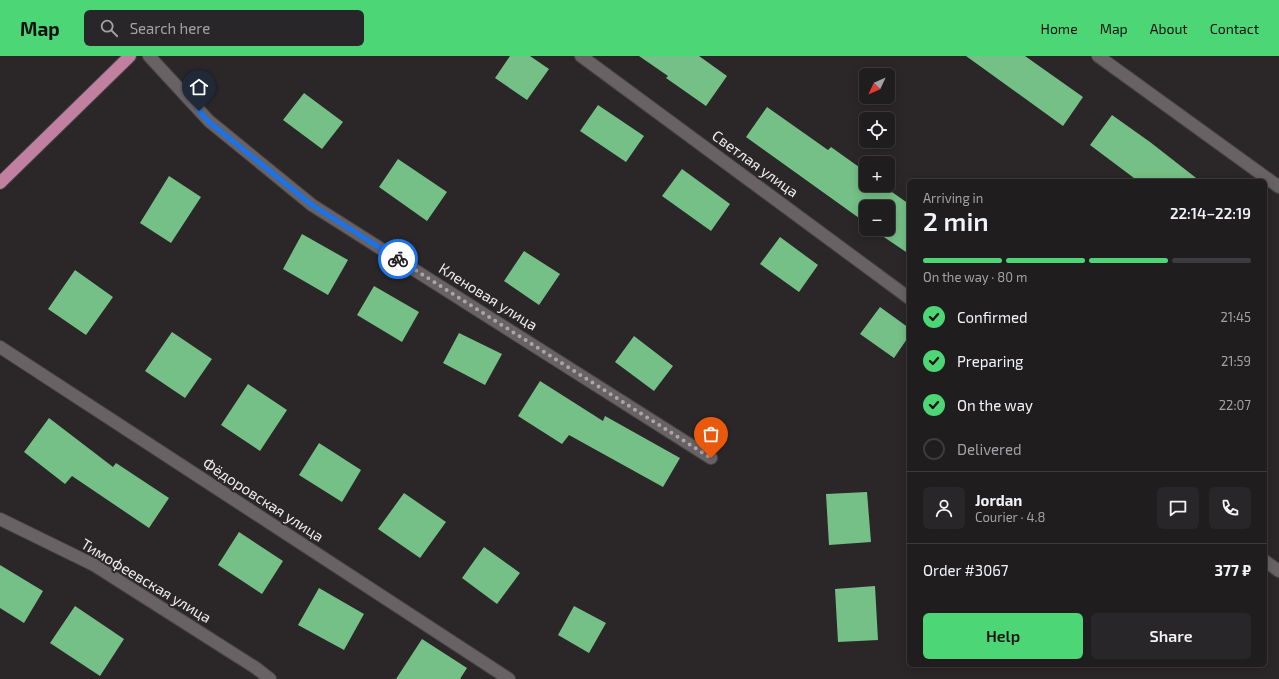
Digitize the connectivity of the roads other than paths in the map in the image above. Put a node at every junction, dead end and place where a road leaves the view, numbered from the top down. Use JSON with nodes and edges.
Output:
{"nodes":[{"id":1,"x":130,"y":56,"type":"edge"},
{"id":2,"x":149,"y":56,"type":"edge"},
{"id":3,"x":581,"y":56,"type":"edge"},
{"id":4,"x":1098,"y":56,"type":"edge"},
{"id":5,"x":0,"y":183,"type":"edge"},
{"id":6,"x":1279,"y":187,"type":"edge"},
{"id":7,"x":907,"y":297,"type":"edge"},
{"id":8,"x":0,"y":347,"type":"edge"},
{"id":9,"x":711,"y":458,"type":"dead end"},
{"id":10,"x":0,"y":519,"type":"edge"},
{"id":11,"x":1267,"y":562,"type":"edge"},
{"id":12,"x":1279,"y":571,"type":"edge"},
{"id":13,"x":270,"y":679,"type":"edge"},
{"id":14,"x":509,"y":679,"type":"edge"}],
"edges":[{"from":1,"to":5,"type":"main road"},
{"from":2,"to":9,"type":"street","name":"Кленовая улица"},
{"from":3,"to":7,"type":"street","name":"Светлая улица"},
{"from":4,"to":6,"type":"street"},
{"from":8,"to":14,"type":"street","name":"Фёдоровская улица"},
{"from":10,"to":13,"type":"street","name":"Тимофеевская улица"},
{"from":11,"to":12,"type":"street"}]}
